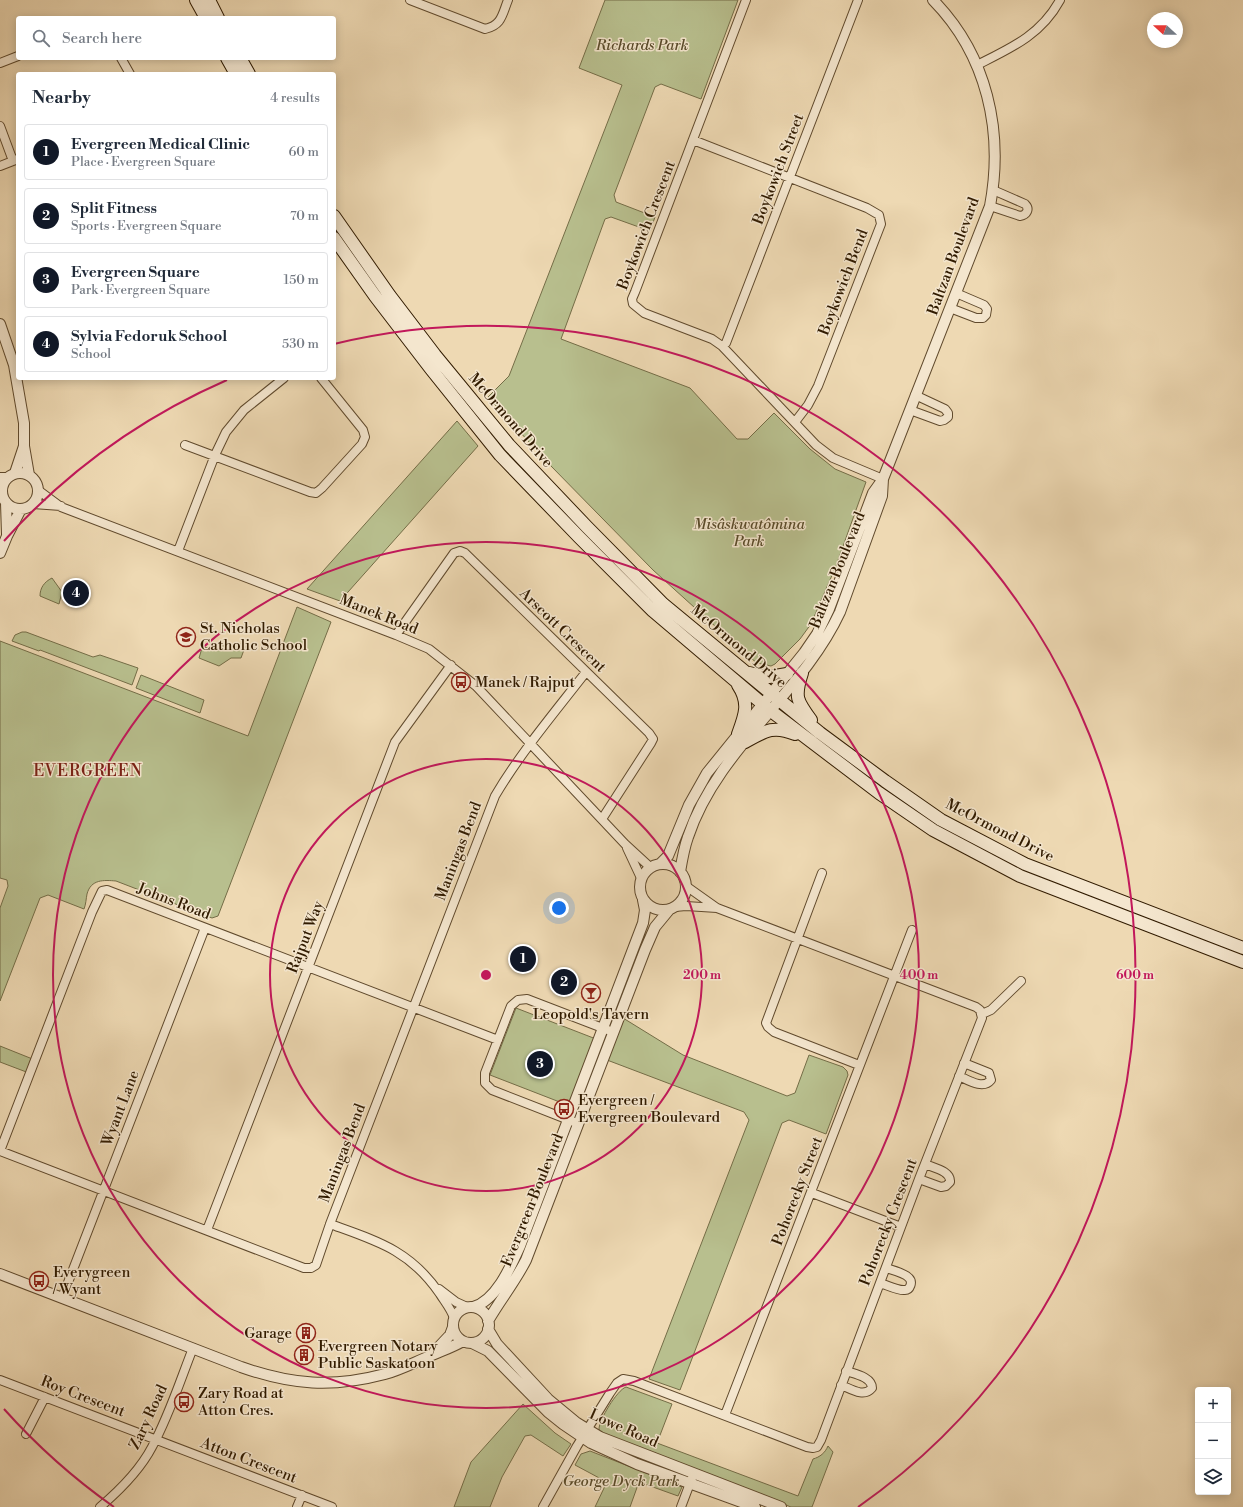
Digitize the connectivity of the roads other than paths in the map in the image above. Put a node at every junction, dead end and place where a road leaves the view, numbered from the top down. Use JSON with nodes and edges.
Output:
{"nodes":[{"id":1,"x":196,"y":0,"type":"edge"},
{"id":2,"x":209,"y":0,"type":"edge"},
{"id":3,"x":410,"y":0,"type":"edge"},
{"id":4,"x":508,"y":0,"type":"edge"},
{"id":5,"x":746,"y":0,"type":"edge"},
{"id":6,"x":858,"y":0,"type":"edge"},
{"id":7,"x":933,"y":0,"type":"edge"},
{"id":8,"x":1060,"y":0,"type":"edge"},
{"id":9,"x":205,"y":16,"type":"edge"},
{"id":10,"x":217,"y":16,"type":"edge"},
{"id":11,"x":16,"y":57,"type":"edge"},
{"id":12,"x":122,"y":60,"type":"edge"},
{"id":13,"x":228,"y":60,"type":"edge"},
{"id":14,"x":241,"y":60,"type":"edge"},
{"id":15,"x":0,"y":63,"type":"edge"},
{"id":16,"x":977,"y":64,"type":"junction"},
{"id":17,"x":129,"y":72,"type":"edge"},
{"id":18,"x":235,"y":72,"type":"edge"},
{"id":19,"x":248,"y":72,"type":"edge"},
{"id":20,"x":0,"y":126,"type":"edge"},
{"id":21,"x":693,"y":140,"type":"junction"},
{"id":22,"x":16,"y":160,"type":"edge"},
{"id":23,"x":0,"y":166,"type":"edge"},
{"id":24,"x":790,"y":178,"type":"junction"},
{"id":25,"x":993,"y":190,"type":"junction"},
{"id":26,"x":990,"y":206,"type":"junction"},
{"id":27,"x":336,"y":219,"type":"edge"},
{"id":28,"x":336,"y":241,"type":"edge"},
{"id":29,"x":956,"y":293,"type":"junction"},
{"id":30,"x":950,"y":308,"type":"junction"},
{"id":31,"x":0,"y":324,"type":"edge"},
{"id":32,"x":722,"y":346,"type":"junction"},
{"id":33,"x":16,"y":365,"type":"edge"},
{"id":34,"x":18,"y":380,"type":"edge"},
{"id":35,"x":282,"y":380,"type":"edge"},
{"id":36,"x":323,"y":380,"type":"edge"},
{"id":37,"x":916,"y":395,"type":"junction"},
{"id":38,"x":910,"y":410,"type":"junction"},
{"id":39,"x":795,"y":422,"type":"junction"},
{"id":40,"x":185,"y":445,"type":"dead end"},
{"id":41,"x":24,"y":446,"type":"junction"},
{"id":42,"x":215,"y":455,"type":"junction"},
{"id":43,"x":28,"y":475,"type":"junction"},
{"id":44,"x":7,"y":476,"type":"edge"},
{"id":45,"x":883,"y":479,"type":"junction"},
{"id":46,"x":38,"y":490,"type":"junction"},
{"id":47,"x":1,"y":492,"type":"edge"},
{"id":48,"x":6,"y":504,"type":"junction"},
{"id":49,"x":33,"y":504,"type":"junction"},
{"id":50,"x":61,"y":506,"type":"junction"},
{"id":51,"x":21,"y":509,"type":"junction"},
{"id":52,"x":6,"y":536,"type":"junction"},
{"id":53,"x":178,"y":552,"type":"junction"},
{"id":54,"x":0,"y":553,"type":"edge"},
{"id":55,"x":396,"y":635,"type":"junction"},
{"id":56,"x":451,"y":665,"type":"junction"},
{"id":57,"x":586,"y":672,"type":"junction"},
{"id":58,"x":746,"y":672,"type":"junction"},
{"id":59,"x":802,"y":673,"type":"junction"},
{"id":60,"x":787,"y":674,"type":"junction"},
{"id":61,"x":732,"y":677,"type":"junction"},
{"id":62,"x":776,"y":697,"type":"junction"},
{"id":63,"x":767,"y":708,"type":"junction"},
{"id":64,"x":820,"y":732,"type":"junction"},
{"id":65,"x":742,"y":738,"type":"junction"},
{"id":66,"x":805,"y":738,"type":"junction"},
{"id":67,"x":531,"y":743,"type":"junction"},
{"id":68,"x":602,"y":819,"type":"junction"},
{"id":69,"x":625,"y":844,"type":"junction"},
{"id":70,"x":660,"y":864,"type":"junction"},
{"id":71,"x":650,"y":867,"type":"junction"},
{"id":72,"x":680,"y":872,"type":"junction"},
{"id":73,"x":822,"y":873,"type":"dead end"},
{"id":74,"x":641,"y":878,"type":"junction"},
{"id":75,"x":686,"y":886,"type":"junction"},
{"id":76,"x":643,"y":900,"type":"junction"},
{"id":77,"x":717,"y":908,"type":"junction"},
{"id":78,"x":672,"y":909,"type":"junction"},
{"id":79,"x":205,"y":928,"type":"junction"},
{"id":80,"x":912,"y":930,"type":"dead end"},
{"id":81,"x":797,"y":939,"type":"junction"},
{"id":82,"x":1243,"y":948,"type":"edge"},
{"id":83,"x":1243,"y":962,"type":"edge"},
{"id":84,"x":309,"y":968,"type":"junction"},
{"id":85,"x":894,"y":976,"type":"junction"},
{"id":86,"x":1021,"y":981,"type":"dead end"},
{"id":87,"x":414,"y":1008,"type":"junction"},
{"id":88,"x":982,"y":1014,"type":"junction"},
{"id":89,"x":602,"y":1028,"type":"junction"},
{"id":90,"x":613,"y":1032,"type":"junction"},
{"id":91,"x":498,"y":1040,"type":"junction"},
{"id":92,"x":964,"y":1062,"type":"junction"},
{"id":93,"x":859,"y":1065,"type":"junction"},
{"id":94,"x":959,"y":1076,"type":"junction"},
{"id":95,"x":568,"y":1120,"type":"junction"},
{"id":96,"x":578,"y":1124,"type":"junction"},
{"id":97,"x":0,"y":1151,"type":"edge"},
{"id":98,"x":925,"y":1164,"type":"junction"},
{"id":99,"x":919,"y":1179,"type":"junction"},
{"id":100,"x":103,"y":1191,"type":"junction"},
{"id":101,"x":812,"y":1193,"type":"junction"},
{"id":102,"x":330,"y":1224,"type":"junction"},
{"id":103,"x":901,"y":1227,"type":"junction"},
{"id":104,"x":207,"y":1230,"type":"junction"},
{"id":105,"x":886,"y":1268,"type":"junction"},
{"id":106,"x":0,"y":1274,"type":"edge"},
{"id":107,"x":880,"y":1283,"type":"junction"},
{"id":108,"x":435,"y":1287,"type":"junction"},
{"id":109,"x":62,"y":1298,"type":"junction"},
{"id":110,"x":470,"y":1307,"type":"junction"},
{"id":111,"x":453,"y":1322,"type":"junction"},
{"id":112,"x":488,"y":1325,"type":"junction"},
{"id":113,"x":468,"y":1342,"type":"junction"},
{"id":114,"x":193,"y":1348,"type":"junction"},
{"id":115,"x":428,"y":1356,"type":"junction"},
{"id":116,"x":846,"y":1371,"type":"junction"},
{"id":117,"x":0,"y":1380,"type":"edge"},
{"id":118,"x":841,"y":1385,"type":"junction"},
{"id":119,"x":45,"y":1397,"type":"junction"},
{"id":120,"x":725,"y":1415,"type":"junction"},
{"id":121,"x":585,"y":1433,"type":"junction"},
{"id":122,"x":26,"y":1434,"type":"dead end"},
{"id":123,"x":156,"y":1439,"type":"junction"},
{"id":124,"x":692,"y":1478,"type":"junction"},
{"id":125,"x":302,"y":1495,"type":"junction"},
{"id":126,"x":100,"y":1507,"type":"edge"},
{"id":127,"x":297,"y":1507,"type":"edge"},
{"id":128,"x":332,"y":1507,"type":"edge"},
{"id":129,"x":543,"y":1507,"type":"edge"},
{"id":130,"x":681,"y":1507,"type":"edge"},
{"id":131,"x":755,"y":1507,"type":"edge"},
{"id":132,"x":781,"y":1507,"type":"edge"}],
"edges":[{"from":1,"to":9,"type":"main road"},
{"from":2,"to":10,"type":"main road"},
{"from":3,"to":4,"type":"street"},
{"from":5,"to":21,"type":"street","name":"Boykowich Crescent"},
{"from":6,"to":24,"type":"street","name":"Boykowich Street"},
{"from":7,"to":16,"type":"street","name":"Baltzan Boulevard"},
{"from":8,"to":16,"type":"street"},
{"from":11,"to":15,"type":"street"},
{"from":12,"to":17,"type":"street"},
{"from":13,"to":18,"type":"main road"},
{"from":14,"to":19,"type":"main road"},
{"from":16,"to":25,"type":"street","name":"Baltzan Boulevard"},
{"from":20,"to":22,"type":"street"},
{"from":21,"to":24,"type":"street","name":"Boykowich Bend"},
{"from":21,"to":32,"type":"street","name":"Boykowich Crescent"},
{"from":22,"to":23,"type":"street"},
{"from":24,"to":32,"type":"street","name":"Boykowich Street"},
{"from":24,"to":39,"type":"street","name":"Boykowich Bend"},
{"from":25,"to":26,"type":"street","name":"Baltzan Boulevard"},
{"from":25,"to":26,"type":"street"},
{"from":26,"to":29,"type":"street","name":"Baltzan Boulevard"},
{"from":27,"to":58,"type":"main road","name":"McOrmond Drive"},
{"from":28,"to":61,"type":"main road","name":"McOrmond Drive"},
{"from":29,"to":30,"type":"street","name":"Baltzan Boulevard"},
{"from":29,"to":30,"type":"street"},
{"from":30,"to":37,"type":"street","name":"Baltzan Boulevard"},
{"from":31,"to":33,"type":"street"},
{"from":32,"to":39,"type":"street","name":"Boykowich Crescent"},
{"from":34,"to":41,"type":"street"},
{"from":35,"to":42,"type":"street"},
{"from":36,"to":42,"type":"street"},
{"from":37,"to":38,"type":"street","name":"Baltzan Boulevard"},
{"from":37,"to":38,"type":"street"},
{"from":38,"to":45,"type":"street","name":"Baltzan Boulevard"},
{"from":39,"to":45,"type":"street","name":"Boykowich Crescent"},
{"from":40,"to":42,"type":"street"},
{"from":41,"to":43,"type":"street"},
{"from":41,"to":44,"type":"street"},
{"from":42,"to":53,"type":"street"},
{"from":43,"to":44,"type":"street"},
{"from":43,"to":46,"type":"street"},
{"from":44,"to":47,"type":"street"},
{"from":45,"to":59,"type":"street","name":"Baltzan Boulevard"},
{"from":45,"to":60,"type":"street","name":"Baltzan Boulevard"},
{"from":46,"to":49,"type":"street"},
{"from":46,"to":50,"type":"street","name":"Manek Road"},
{"from":47,"to":48,"type":"street"},
{"from":48,"to":51,"type":"street"},
{"from":48,"to":52,"type":"street"},
{"from":49,"to":50,"type":"street","name":"Manek Road"},
{"from":49,"to":51,"type":"street"},
{"from":50,"to":53,"type":"street","name":"Manek Road"},
{"from":51,"to":52,"type":"street"},
{"from":52,"to":54,"type":"street"},
{"from":53,"to":55,"type":"street","name":"Manek Road"},
{"from":55,"to":56,"type":"street","name":"Manek Road"},
{"from":55,"to":57,"type":"street","name":"Arscott Crescent"},
{"from":56,"to":67,"type":"street","name":"Manek Road"},
{"from":56,"to":84,"type":"street","name":"Rajput Way"},
{"from":57,"to":67,"type":"street","name":"Maningas Bend"},
{"from":57,"to":68,"type":"street","name":"Arscott Crescent"},
{"from":58,"to":60,"type":"main road"},
{"from":58,"to":62,"type":"main road","name":"McOrmond Drive"},
{"from":59,"to":62,"type":"street","name":"Baltzan Boulevard"},
{"from":59,"to":64,"type":"main road"},
{"from":60,"to":62,"type":"street","name":"Baltzan Boulevard"},
{"from":61,"to":63,"type":"main road","name":"McOrmond Drive"},
{"from":61,"to":65,"type":"main road"},
{"from":62,"to":63,"type":"street","name":"Baltzan Boulevard"},
{"from":62,"to":64,"type":"main road","name":"McOrmond Drive"},
{"from":63,"to":65,"type":"street"},
{"from":63,"to":66,"type":"main road","name":"McOrmond Drive"},
{"from":64,"to":82,"type":"main road","name":"McOrmond Drive"},
{"from":65,"to":66,"type":"main road"},
{"from":65,"to":70,"type":"street"},
{"from":65,"to":72,"type":"street"},
{"from":66,"to":83,"type":"main road","name":"McOrmond Drive"},
{"from":67,"to":68,"type":"street","name":"Manek Road"},
{"from":67,"to":87,"type":"street","name":"Maningas Bend"},
{"from":68,"to":69,"type":"street","name":"Manek Road"},
{"from":69,"to":71,"type":"street","name":"Manek Road"},
{"from":69,"to":74,"type":"street","name":"Manek Road"},
{"from":70,"to":71,"type":"street"},
{"from":70,"to":72,"type":"street"},
{"from":71,"to":74,"type":"street"},
{"from":72,"to":75,"type":"street"},
{"from":73,"to":81,"type":"street"},
{"from":74,"to":76,"type":"street"},
{"from":75,"to":77,"type":"street"},
{"from":75,"to":78,"type":"street"},
{"from":76,"to":78,"type":"street"},
{"from":76,"to":89,"type":"street","name":"Evergreen Boulevard"},
{"from":77,"to":78,"type":"street"},
{"from":77,"to":81,"type":"street"},
{"from":78,"to":90,"type":"street","name":"Evergreen Boulevard"},
{"from":79,"to":84,"type":"street","name":"Johns Road"},
{"from":79,"to":97,"type":"street","name":"Johns Road"},
{"from":79,"to":100,"type":"street","name":"Wyant Lane"},
{"from":80,"to":85,"type":"street","name":"Pohorecky Street"},
{"from":81,"to":85,"type":"street"},
{"from":81,"to":93,"type":"street"},
{"from":84,"to":87,"type":"street","name":"Johns Road"},
{"from":84,"to":104,"type":"street","name":"Rajput Way"},
{"from":85,"to":88,"type":"street"},
{"from":85,"to":93,"type":"street","name":"Pohorecky Street"},
{"from":86,"to":88,"type":"street"},
{"from":87,"to":91,"type":"street","name":"Johns Road"},
{"from":87,"to":102,"type":"street","name":"Maningas Bend"},
{"from":88,"to":92,"type":"street","name":"Pohorecky Crescent"},
{"from":89,"to":90,"type":"street"},
{"from":89,"to":91,"type":"street"},
{"from":89,"to":95,"type":"street","name":"Evergreen Boulevard"},
{"from":90,"to":96,"type":"street","name":"Evergreen Boulevard"},
{"from":91,"to":95,"type":"street"},
{"from":92,"to":94,"type":"street","name":"Pohorecky Crescent"},
{"from":92,"to":94,"type":"street"},
{"from":93,"to":101,"type":"street","name":"Pohorecky Street"},
{"from":94,"to":98,"type":"street","name":"Pohorecky Crescent"},
{"from":95,"to":96,"type":"street"},
{"from":95,"to":110,"type":"street","name":"Evergreen Boulevard"},
{"from":96,"to":112,"type":"street","name":"Evergreen Boulevard"},
{"from":97,"to":100,"type":"street","name":"Maningas Bend"},
{"from":98,"to":99,"type":"street","name":"Pohorecky Crescent"},
{"from":98,"to":99,"type":"street"},
{"from":99,"to":103,"type":"street","name":"Pohorecky Crescent"},
{"from":100,"to":104,"type":"street","name":"Maningas Bend"},
{"from":100,"to":109,"type":"street","name":"Wyant Lane"},
{"from":101,"to":103,"type":"street"},
{"from":101,"to":120,"type":"street","name":"Pohorecky Street"},
{"from":102,"to":104,"type":"street","name":"Maningas Bend"},
{"from":102,"to":108,"type":"street"},
{"from":103,"to":105,"type":"street","name":"Pohorecky Crescent"},
{"from":105,"to":107,"type":"street","name":"Pohorecky Crescent"},
{"from":105,"to":107,"type":"street"},
{"from":106,"to":109,"type":"street"},
{"from":107,"to":116,"type":"street","name":"Pohorecky Crescent"},
{"from":108,"to":110,"type":"street"},
{"from":108,"to":111,"type":"street"},
{"from":109,"to":114,"type":"street"},
{"from":110,"to":111,"type":"street"},
{"from":110,"to":112,"type":"street"},
{"from":111,"to":113,"type":"street"},
{"from":111,"to":115,"type":"street"},
{"from":112,"to":113,"type":"street"},
{"from":112,"to":121,"type":"street","name":"Lowe Road"},
{"from":113,"to":115,"type":"street"},
{"from":113,"to":121,"type":"street","name":"Lowe Road"},
{"from":114,"to":115,"type":"street"},
{"from":114,"to":123,"type":"street","name":"Zary Road"},
{"from":116,"to":118,"type":"street","name":"Pohorecky Crescent"},
{"from":116,"to":118,"type":"street"},
{"from":117,"to":119,"type":"street","name":"Roy Crescent"},
{"from":118,"to":120,"type":"street","name":"Pohorecky Crescent"},
{"from":119,"to":122,"type":"street"},
{"from":119,"to":123,"type":"street","name":"Roy Crescent"},
{"from":120,"to":121,"type":"street","name":"Pohorecky Crescent"},
{"from":121,"to":124,"type":"street","name":"Lowe Road"},
{"from":121,"to":129,"type":"street"},
{"from":123,"to":125,"type":"street","name":"Atton Crescent"},
{"from":123,"to":126,"type":"street","name":"Zary Road"},
{"from":124,"to":130,"type":"street"},
{"from":124,"to":131,"type":"street","name":"Lowe Road"},
{"from":124,"to":132,"type":"street","name":"Lowe Road"},
{"from":125,"to":127,"type":"street"},
{"from":125,"to":128,"type":"street","name":"Atton Crescent"}]}
